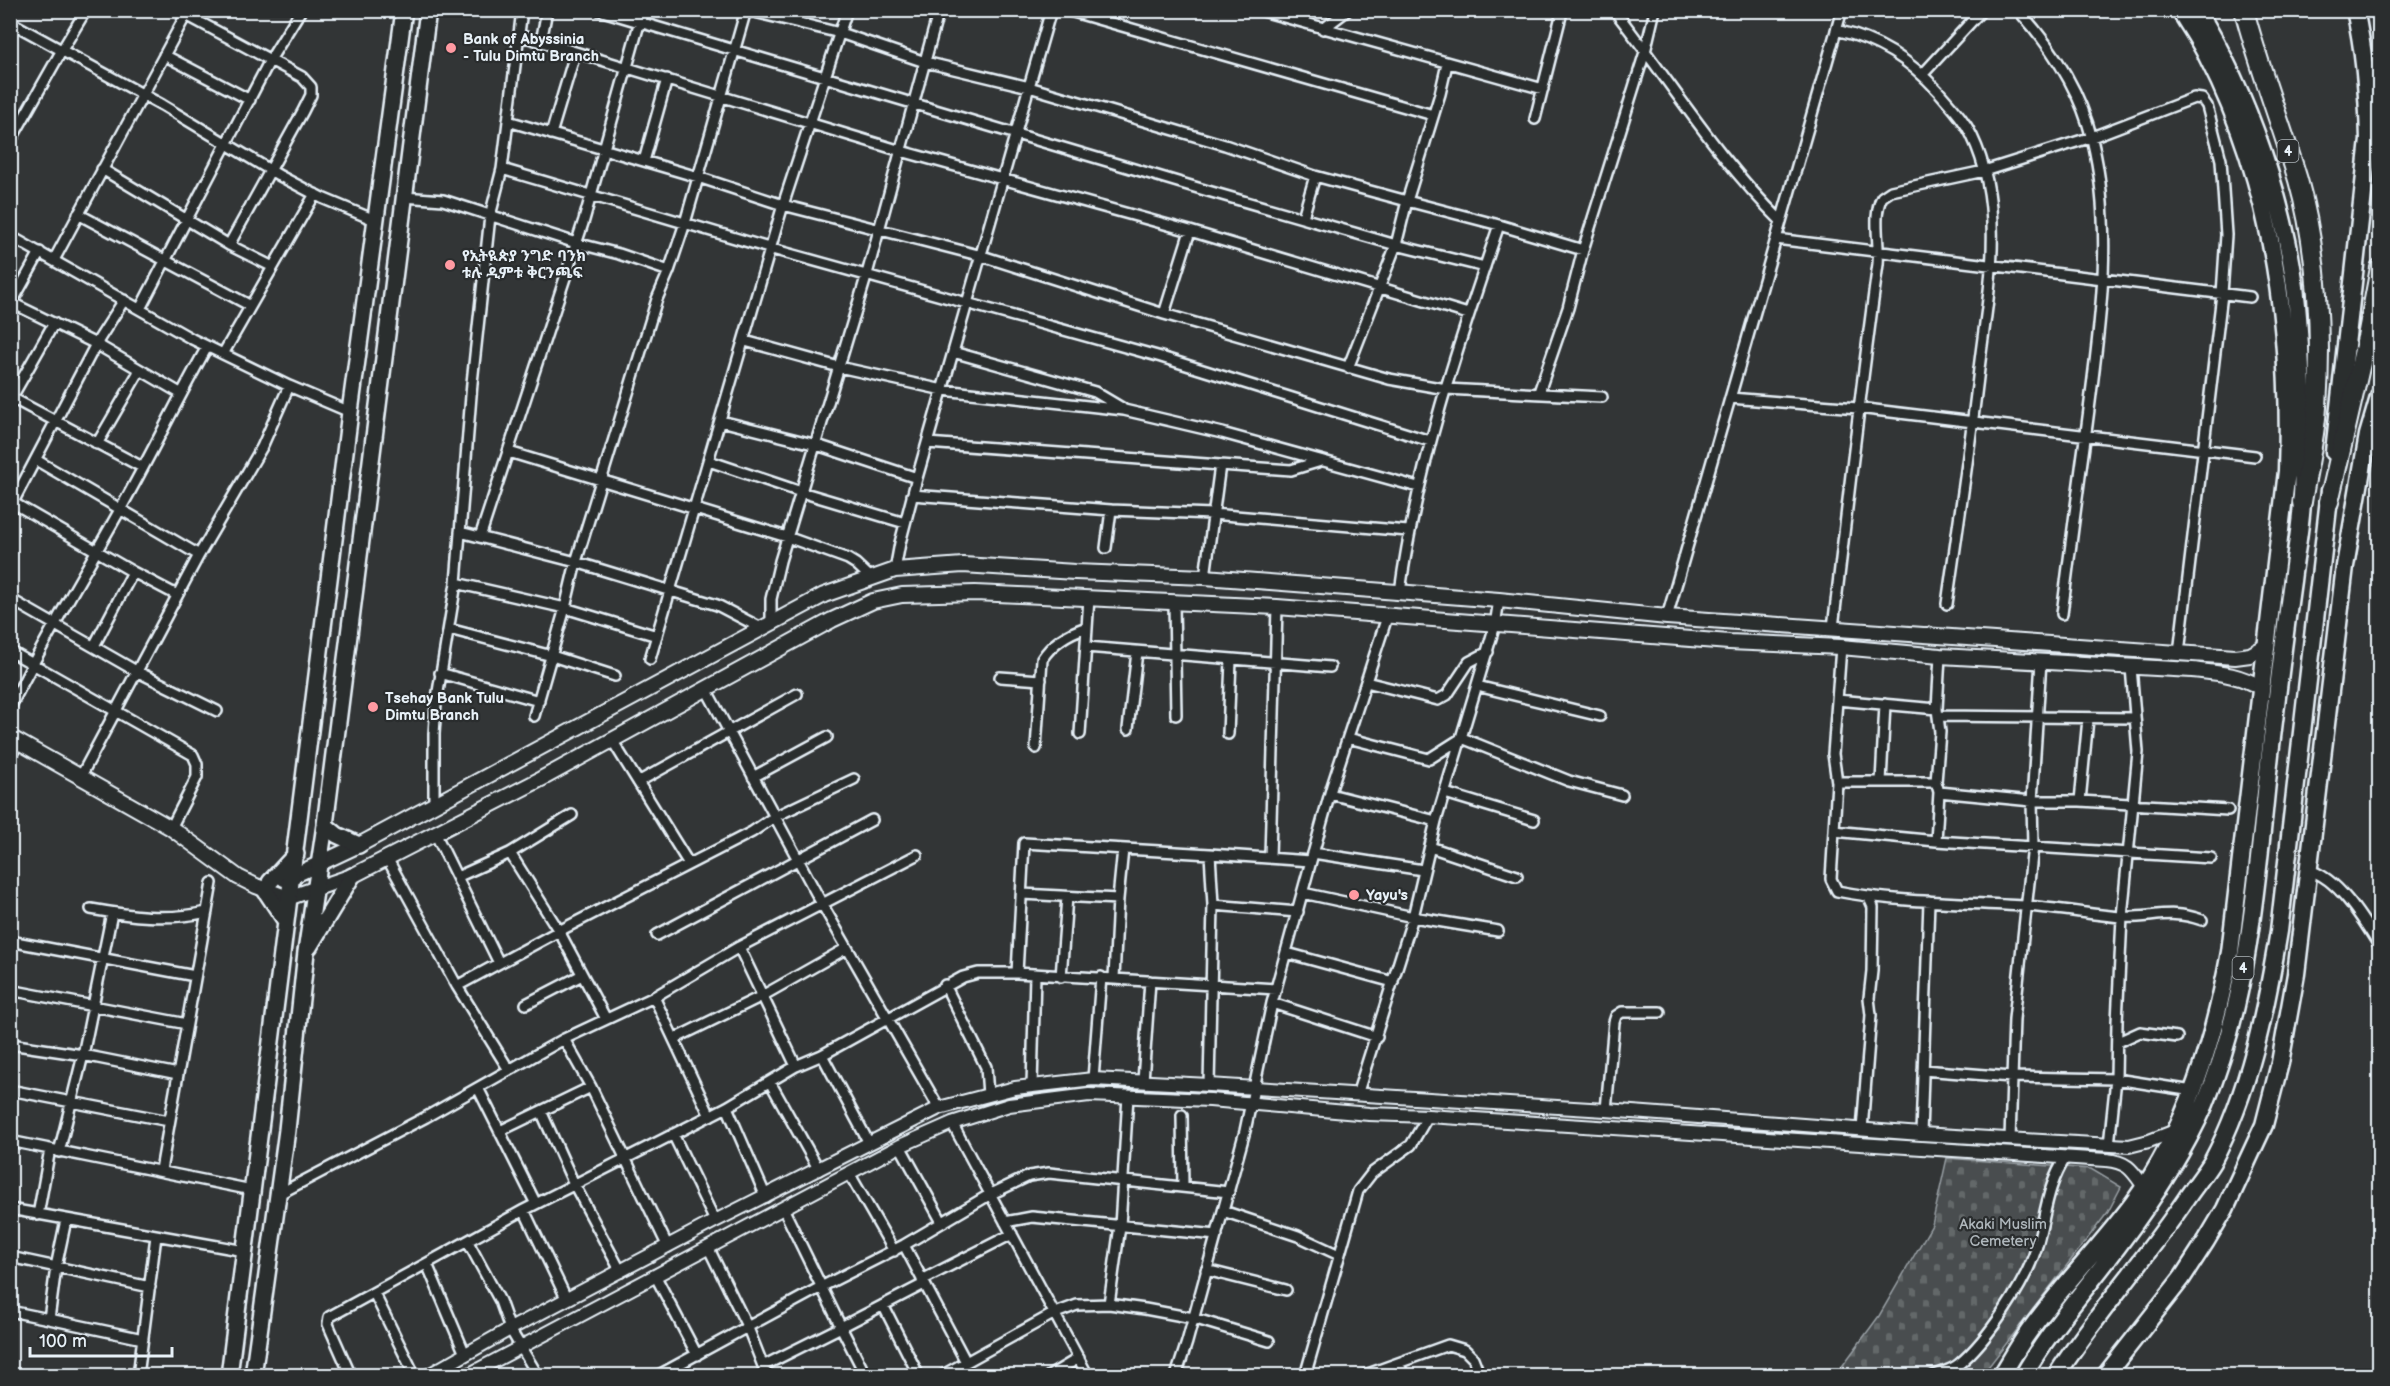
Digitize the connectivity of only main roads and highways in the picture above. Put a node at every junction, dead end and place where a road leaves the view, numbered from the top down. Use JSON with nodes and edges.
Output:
{"nodes":[{"id":1,"x":404,"y":10,"type":"edge"},
{"id":2,"x":428,"y":10,"type":"edge"},
{"id":3,"x":2180,"y":10,"type":"edge"},
{"id":4,"x":2197,"y":10,"type":"edge"},
{"id":5,"x":2244,"y":10,"type":"edge"},
{"id":6,"x":2355,"y":10,"type":"edge"},
{"id":7,"x":2379,"y":272,"type":"edge"},
{"id":8,"x":2379,"y":394,"type":"edge"},
{"id":9,"x":2302,"y":502,"type":"junction"},
{"id":10,"x":2329,"y":502,"type":"junction"},
{"id":11,"x":2266,"y":646,"type":"junction"},
{"id":12,"x":2261,"y":688,"type":"junction"},
{"id":13,"x":15,"y":739,"type":"edge"},
{"id":14,"x":325,"y":825,"type":"junction"},
{"id":15,"x":359,"y":845,"type":"junction"},
{"id":16,"x":296,"y":854,"type":"junction"},
{"id":17,"x":318,"y":865,"type":"junction"},
{"id":18,"x":352,"y":876,"type":"junction"},
{"id":19,"x":291,"y":877,"type":"junction"},
{"id":20,"x":263,"y":886,"type":"junction"},
{"id":21,"x":314,"y":890,"type":"junction"},
{"id":22,"x":288,"y":898,"type":"junction"},
{"id":23,"x":285,"y":920,"type":"junction"},
{"id":24,"x":306,"y":952,"type":"junction"},
{"id":25,"x":229,"y":1376,"type":"edge"},
{"id":26,"x":253,"y":1376,"type":"edge"},
{"id":27,"x":2001,"y":1376,"type":"edge"},
{"id":28,"x":2023,"y":1376,"type":"edge"},
{"id":29,"x":2056,"y":1376,"type":"edge"},
{"id":30,"x":2105,"y":1376,"type":"edge"}],
"edges":[{"from":1,"to":16,"type":"main road"},
{"from":2,"to":14,"type":"main road"},
{"from":3,"to":11,"type":"highway"},
{"from":4,"to":9,"type":"highway"},
{"from":5,"to":9,"type":"highway","number":"4"},
{"from":6,"to":10,"type":"highway"},
{"from":7,"to":10,"type":"highway","number":"4"},
{"from":8,"to":30,"type":"highway"},
{"from":9,"to":28,"type":"highway","number":"4"},
{"from":10,"to":29,"type":"highway","number":"4"},
{"from":11,"to":12,"type":"highway"},
{"from":11,"to":15,"type":"main road"},
{"from":12,"to":18,"type":"main road"},
{"from":12,"to":27,"type":"highway"},
{"from":13,"to":20,"type":"main road"},
{"from":14,"to":15,"type":"main road"},
{"from":14,"to":17,"type":"main road"},
{"from":15,"to":17,"type":"main road"},
{"from":16,"to":19,"type":"main road"},
{"from":16,"to":20,"type":"main road"},
{"from":17,"to":19,"type":"main road"},
{"from":17,"to":21,"type":"main road"},
{"from":18,"to":21,"type":"main road"},
{"from":18,"to":24,"type":"main road"},
{"from":19,"to":20,"type":"main road"},
{"from":19,"to":22,"type":"main road"},
{"from":20,"to":22,"type":"main road"},
{"from":20,"to":23,"type":"main road"},
{"from":21,"to":22,"type":"main road"},
{"from":21,"to":24,"type":"main road"},
{"from":22,"to":23,"type":"main road"},
{"from":23,"to":25,"type":"main road"},
{"from":24,"to":26,"type":"main road"}]}
